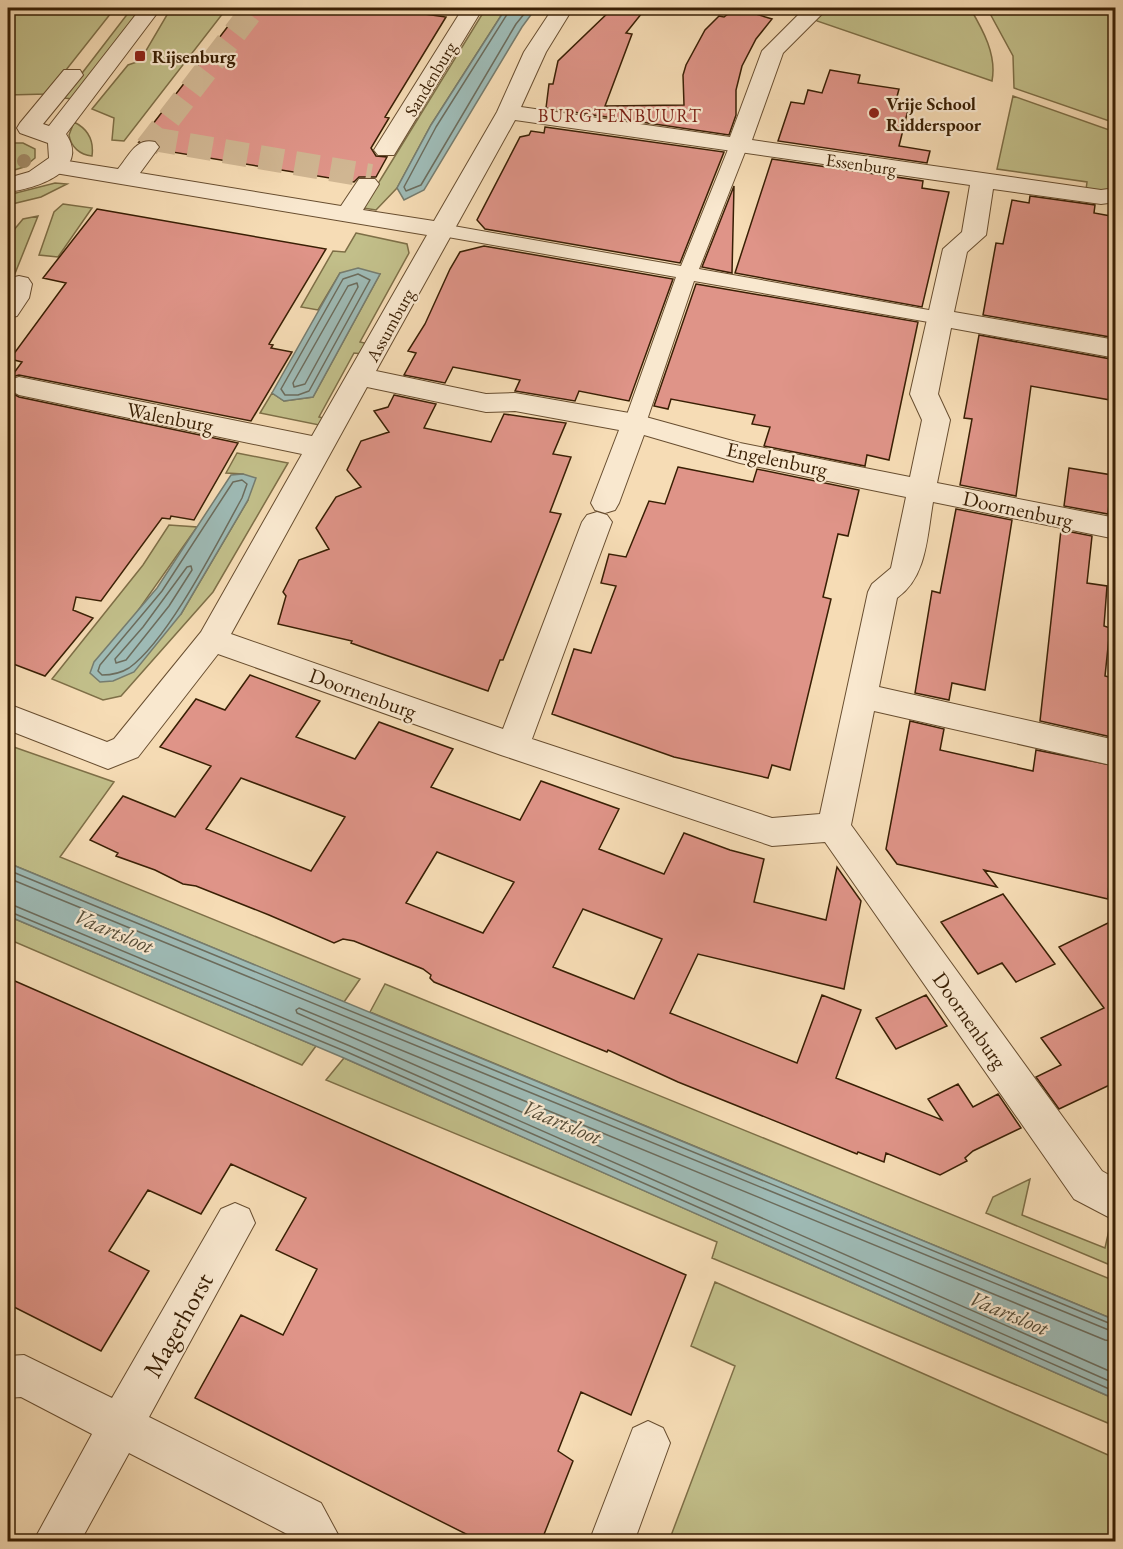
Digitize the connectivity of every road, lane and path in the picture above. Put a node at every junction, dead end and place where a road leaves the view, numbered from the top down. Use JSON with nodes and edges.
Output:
{"nodes":[{"id":1,"x":125,"y":8,"type":"edge"},
{"id":2,"x":151,"y":8,"type":"edge"},
{"id":3,"x":473,"y":8,"type":"edge"},
{"id":4,"x":563,"y":8,"type":"edge"},
{"id":5,"x":818,"y":8,"type":"edge"},
{"id":6,"x":508,"y":112,"type":"junction"},
{"id":7,"x":18,"y":128,"type":"edge"},
{"id":8,"x":54,"y":135,"type":"junction"},
{"id":9,"x":147,"y":147,"type":"tunnel mouth"},
{"id":10,"x":738,"y":147,"type":"junction"},
{"id":11,"x":386,"y":150,"type":"dead end"},
{"id":12,"x":55,"y":166,"type":"junction"},
{"id":13,"x":124,"y":178,"type":"junction"},
{"id":14,"x":983,"y":180,"type":"junction"},
{"id":15,"x":367,"y":184,"type":"dead end"},
{"id":16,"x":8,"y":185,"type":"edge"},
{"id":17,"x":1116,"y":195,"type":"edge"},
{"id":18,"x":348,"y":215,"type":"junction"},
{"id":19,"x":442,"y":230,"type":"junction"},
{"id":20,"x":688,"y":273,"type":"junction"},
{"id":21,"x":19,"y":284,"type":"dead end"},
{"id":22,"x":8,"y":309,"type":"edge"},
{"id":23,"x":940,"y":318,"type":"junction"},
{"id":24,"x":1116,"y":349,"type":"edge"},
{"id":25,"x":361,"y":377,"type":"junction"},
{"id":26,"x":19,"y":386,"type":"dead end"},
{"id":27,"x":635,"y":423,"type":"junction"},
{"id":28,"x":322,"y":448,"type":"junction"},
{"id":29,"x":920,"y":489,"type":"junction"},
{"id":30,"x":1116,"y":529,"type":"edge"},
{"id":31,"x":212,"y":640,"type":"junction"},
{"id":32,"x":861,"y":695,"type":"junction"},
{"id":33,"x":8,"y":717,"type":"edge"},
{"id":34,"x":513,"y":746,"type":"junction"},
{"id":35,"x":1111,"y":752,"type":"dead end"},
{"id":36,"x":834,"y":827,"type":"junction"},
{"id":37,"x":1116,"y":1202,"type":"edge"},
{"id":38,"x":235,"y":1223,"type":"dead end"},
{"id":39,"x":8,"y":1377,"type":"edge"},
{"id":40,"x":121,"y":1427,"type":"junction"},
{"id":41,"x":648,"y":1443,"type":"dead end"},
{"id":42,"x":56,"y":1542,"type":"edge"},
{"id":43,"x":320,"y":1542,"type":"edge"},
{"id":44,"x":611,"y":1542,"type":"edge"}],
"edges":[{"from":1,"to":7,"type":"street"},
{"from":2,"to":8,"type":"street"},
{"from":3,"to":11,"type":"street","name":"Sandenburg"},
{"from":4,"to":6,"type":"street","name":"Assumburg"},
{"from":5,"to":10,"type":"street"},
{"from":6,"to":10,"type":"street","name":"Essenburg"},
{"from":6,"to":19,"type":"street","name":"Assumburg"},
{"from":7,"to":8,"type":"street"},
{"from":8,"to":12,"type":"street"},
{"from":9,"to":13,"type":"street"},
{"from":10,"to":14,"type":"street","name":"Essenburg"},
{"from":10,"to":20,"type":"street"},
{"from":12,"to":13,"type":"street"},
{"from":12,"to":16,"type":"street"},
{"from":13,"to":18,"type":"street"},
{"from":14,"to":17,"type":"street"},
{"from":14,"to":23,"type":"street"},
{"from":15,"to":18,"type":"street"},
{"from":18,"to":19,"type":"street"},
{"from":19,"to":20,"type":"street"},
{"from":19,"to":25,"type":"street","name":"Assumburg"},
{"from":20,"to":23,"type":"street"},
{"from":20,"to":27,"type":"street"},
{"from":21,"to":22,"type":"street"},
{"from":23,"to":24,"type":"street"},
{"from":23,"to":29,"type":"street"},
{"from":25,"to":27,"type":"street","name":"Engelenburg"},
{"from":25,"to":28,"type":"street","name":"Assumburg"},
{"from":26,"to":28,"type":"street","name":"Walenburg"},
{"from":27,"to":29,"type":"street","name":"Engelenburg"},
{"from":27,"to":34,"type":"street"},
{"from":28,"to":31,"type":"street","name":"Assumburg"},
{"from":29,"to":30,"type":"street","name":"Doornenburg"},
{"from":29,"to":32,"type":"street"},
{"from":31,"to":33,"type":"street"},
{"from":31,"to":34,"type":"street","name":"Doornenburg"},
{"from":32,"to":35,"type":"street"},
{"from":32,"to":36,"type":"street"},
{"from":34,"to":36,"type":"street","name":"Doornenburg"},
{"from":36,"to":37,"type":"street","name":"Doornenburg"},
{"from":38,"to":40,"type":"street","name":"Magerhorst"},
{"from":39,"to":40,"type":"street"},
{"from":40,"to":42,"type":"street","name":"Magerhorst"},
{"from":40,"to":43,"type":"street"},
{"from":41,"to":44,"type":"street"}]}
